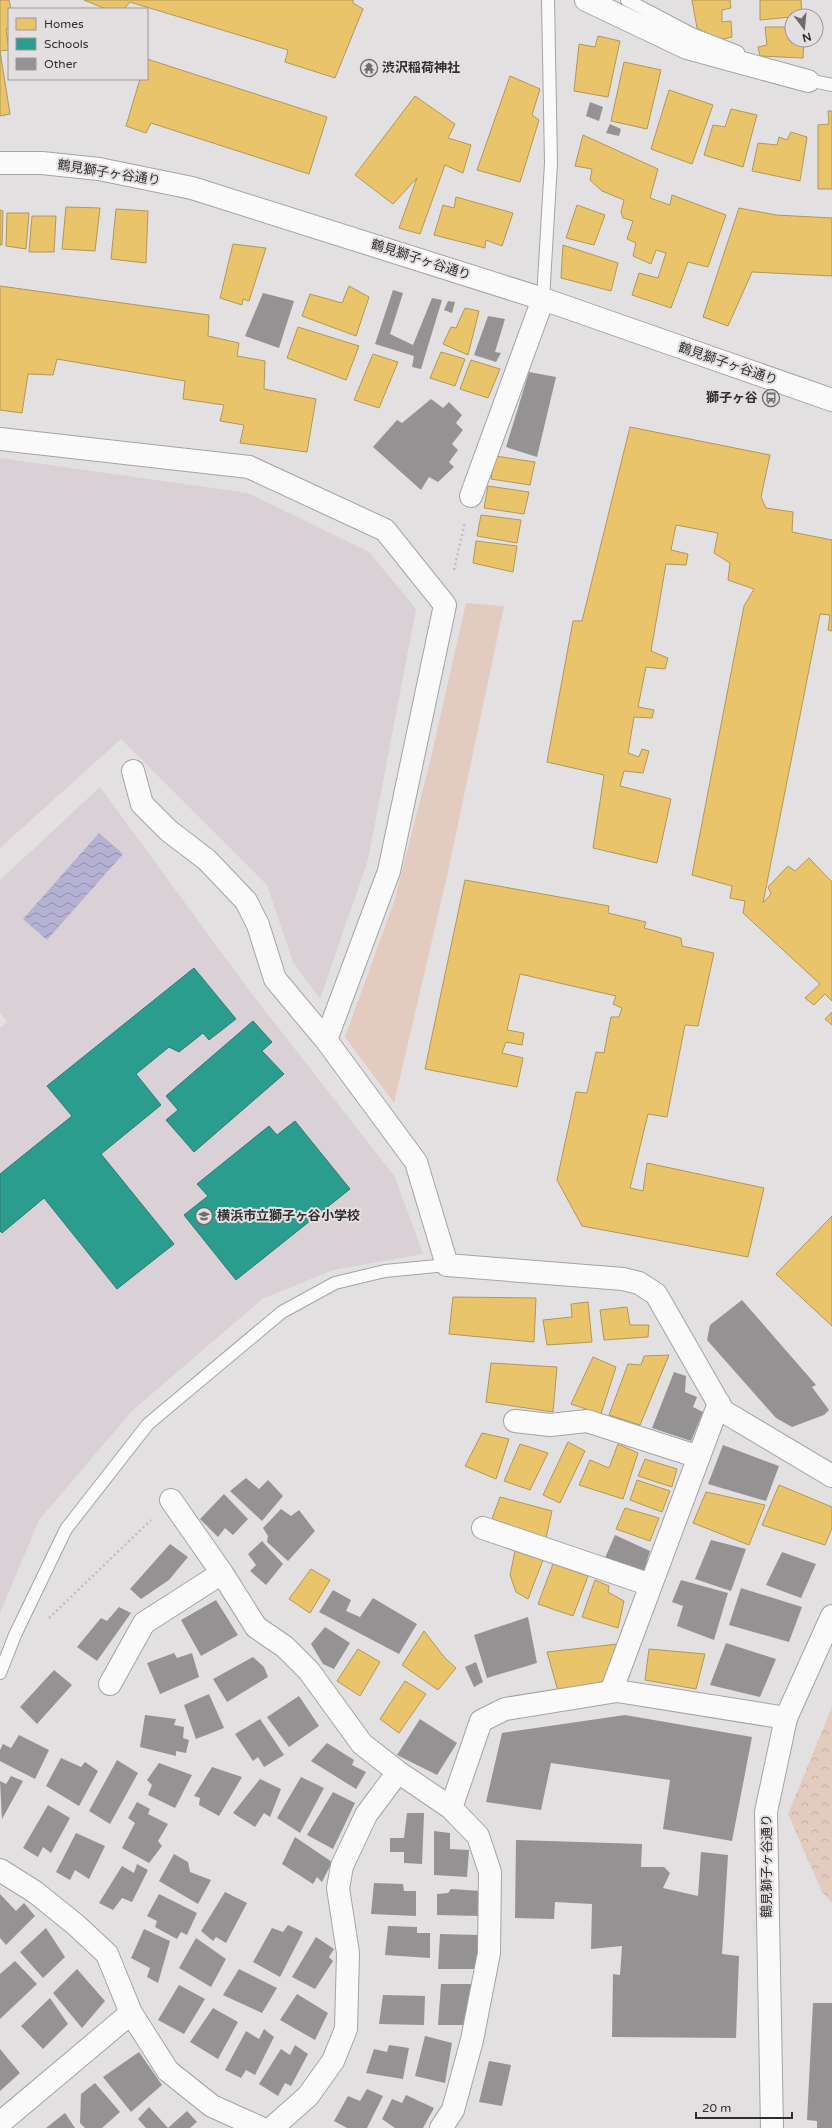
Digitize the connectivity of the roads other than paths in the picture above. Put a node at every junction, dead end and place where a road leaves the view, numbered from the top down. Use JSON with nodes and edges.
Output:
{"nodes":[{"id":1,"x":548,"y":0,"type":"edge"},
{"id":2,"x":586,"y":0,"type":"edge"},
{"id":3,"x":627,"y":0,"type":"edge"},
{"id":4,"x":808,"y":81,"type":"junction"},
{"id":5,"x":832,"y":85,"type":"edge"},
{"id":6,"x":0,"y":163,"type":"edge"},
{"id":7,"x":543,"y":299,"type":"junction"},
{"id":8,"x":832,"y":400,"type":"edge"},
{"id":9,"x":0,"y":439,"type":"edge"},
{"id":10,"x":471,"y":496,"type":"road end"},
{"id":11,"x":132,"y":771,"type":"dead end"},
{"id":12,"x":326,"y":1040,"type":"junction"},
{"id":13,"x":447,"y":1265,"type":"junction"},
{"id":14,"x":719,"y":1403,"type":"junction"},
{"id":15,"x":516,"y":1421,"type":"dead end"},
{"id":16,"x":699,"y":1457,"type":"junction"},
{"id":17,"x":832,"y":1476,"type":"edge"},
{"id":18,"x":171,"y":1500,"type":"road end"},
{"id":19,"x":482,"y":1528,"type":"dead end"},
{"id":20,"x":222,"y":1573,"type":"junction"},
{"id":21,"x":651,"y":1584,"type":"junction"},
{"id":22,"x":832,"y":1616,"type":"edge"},
{"id":23,"x":0,"y":1673,"type":"edge"},
{"id":24,"x":110,"y":1684,"type":"dead end"},
{"id":25,"x":611,"y":1692,"type":"junction"},
{"id":26,"x":786,"y":1718,"type":"junction"},
{"id":27,"x":398,"y":1772,"type":"junction"},
{"id":28,"x":450,"y":1808,"type":"junction"},
{"id":29,"x":0,"y":1870,"type":"edge"},
{"id":30,"x":131,"y":2013,"type":"junction"},
{"id":31,"x":0,"y":2124,"type":"edge"},
{"id":32,"x":260,"y":2128,"type":"edge"},
{"id":33,"x":272,"y":2128,"type":"edge"},
{"id":34,"x":441,"y":2128,"type":"edge"},
{"id":35,"x":772,"y":2128,"type":"edge"}],
"edges":[{"from":1,"to":7,"type":"lane"},
{"from":2,"to":4,"type":"street"},
{"from":3,"to":4,"type":"lane"},
{"from":4,"to":5,"type":"lane"},
{"from":6,"to":7,"type":"street","name":"鶴見獅子ヶ谷通り"},
{"from":7,"to":8,"type":"street","name":"鶴見獅子ヶ谷通り"},
{"from":7,"to":10,"type":"street"},
{"from":9,"to":12,"type":"street"},
{"from":11,"to":12,"type":"street"},
{"from":12,"to":13,"type":"street"},
{"from":13,"to":14,"type":"street"},
{"from":13,"to":23,"type":"lane"},
{"from":14,"to":16,"type":"street"},
{"from":14,"to":17,"type":"street"},
{"from":15,"to":16,"type":"street"},
{"from":16,"to":21,"type":"street"},
{"from":18,"to":20,"type":"street"},
{"from":19,"to":21,"type":"street"},
{"from":20,"to":24,"type":"street"},
{"from":20,"to":27,"type":"street"},
{"from":21,"to":25,"type":"street"},
{"from":22,"to":26,"type":"street","name":"鶴見獅子ヶ谷通り"},
{"from":25,"to":26,"type":"street"},
{"from":25,"to":28,"type":"street"},
{"from":26,"to":35,"type":"street","name":"鶴見獅子ヶ谷通り"},
{"from":27,"to":28,"type":"street"},
{"from":27,"to":33,"type":"street"},
{"from":28,"to":34,"type":"street"},
{"from":29,"to":30,"type":"street"},
{"from":30,"to":31,"type":"street"},
{"from":30,"to":32,"type":"street"}]}
